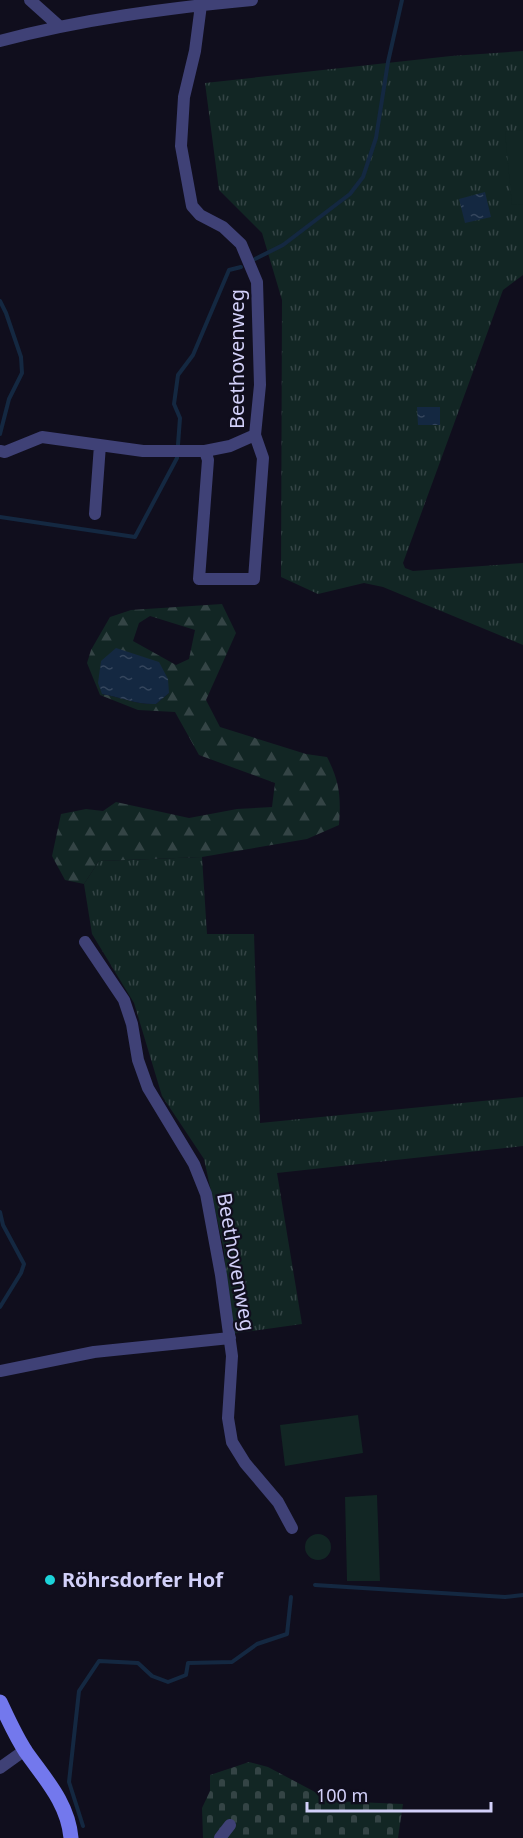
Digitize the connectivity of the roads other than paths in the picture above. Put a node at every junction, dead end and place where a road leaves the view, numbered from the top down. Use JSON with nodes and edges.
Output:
{"nodes":[{"id":1,"x":30,"y":0,"type":"edge"},
{"id":2,"x":252,"y":0,"type":"edge"},
{"id":3,"x":201,"y":5,"type":"junction"},
{"id":4,"x":59,"y":26,"type":"junction"},
{"id":5,"x":0,"y":40,"type":"edge"},
{"id":6,"x":255,"y":435,"type":"junction"},
{"id":7,"x":100,"y":445,"type":"junction"},
{"id":8,"x":0,"y":451,"type":"edge"},
{"id":9,"x":205,"y":451,"type":"junction"},
{"id":10,"x":95,"y":514,"type":"dead end"},
{"id":11,"x":85,"y":942,"type":"dead end"},
{"id":12,"x":230,"y":1338,"type":"junction"},
{"id":13,"x":0,"y":1371,"type":"edge"},
{"id":14,"x":292,"y":1528,"type":"dead end"},
{"id":15,"x":0,"y":1702,"type":"edge"},
{"id":16,"x":25,"y":1750,"type":"junction"},
{"id":17,"x":0,"y":1768,"type":"edge"},
{"id":18,"x":230,"y":1825,"type":"dead end"},
{"id":19,"x":71,"y":1838,"type":"edge"},
{"id":20,"x":220,"y":1838,"type":"edge"}],
"edges":[{"from":1,"to":4,"type":"street"},
{"from":2,"to":3,"type":"street"},
{"from":3,"to":4,"type":"street"},
{"from":3,"to":6,"type":"street","name":"Beethovenweg"},
{"from":4,"to":5,"type":"street"},
{"from":6,"to":9,"type":"street"},
{"from":6,"to":9,"type":"street","name":"Beethovenweg"},
{"from":7,"to":8,"type":"street"},
{"from":7,"to":9,"type":"street"},
{"from":7,"to":10,"type":"street"},
{"from":11,"to":12,"type":"street","name":"Beethovenweg"},
{"from":12,"to":13,"type":"street"},
{"from":12,"to":14,"type":"street","name":"Beethovenweg"},
{"from":15,"to":16,"type":"street"},
{"from":16,"to":17,"type":"street"},
{"from":16,"to":19,"type":"street"},
{"from":18,"to":20,"type":"street"}]}
